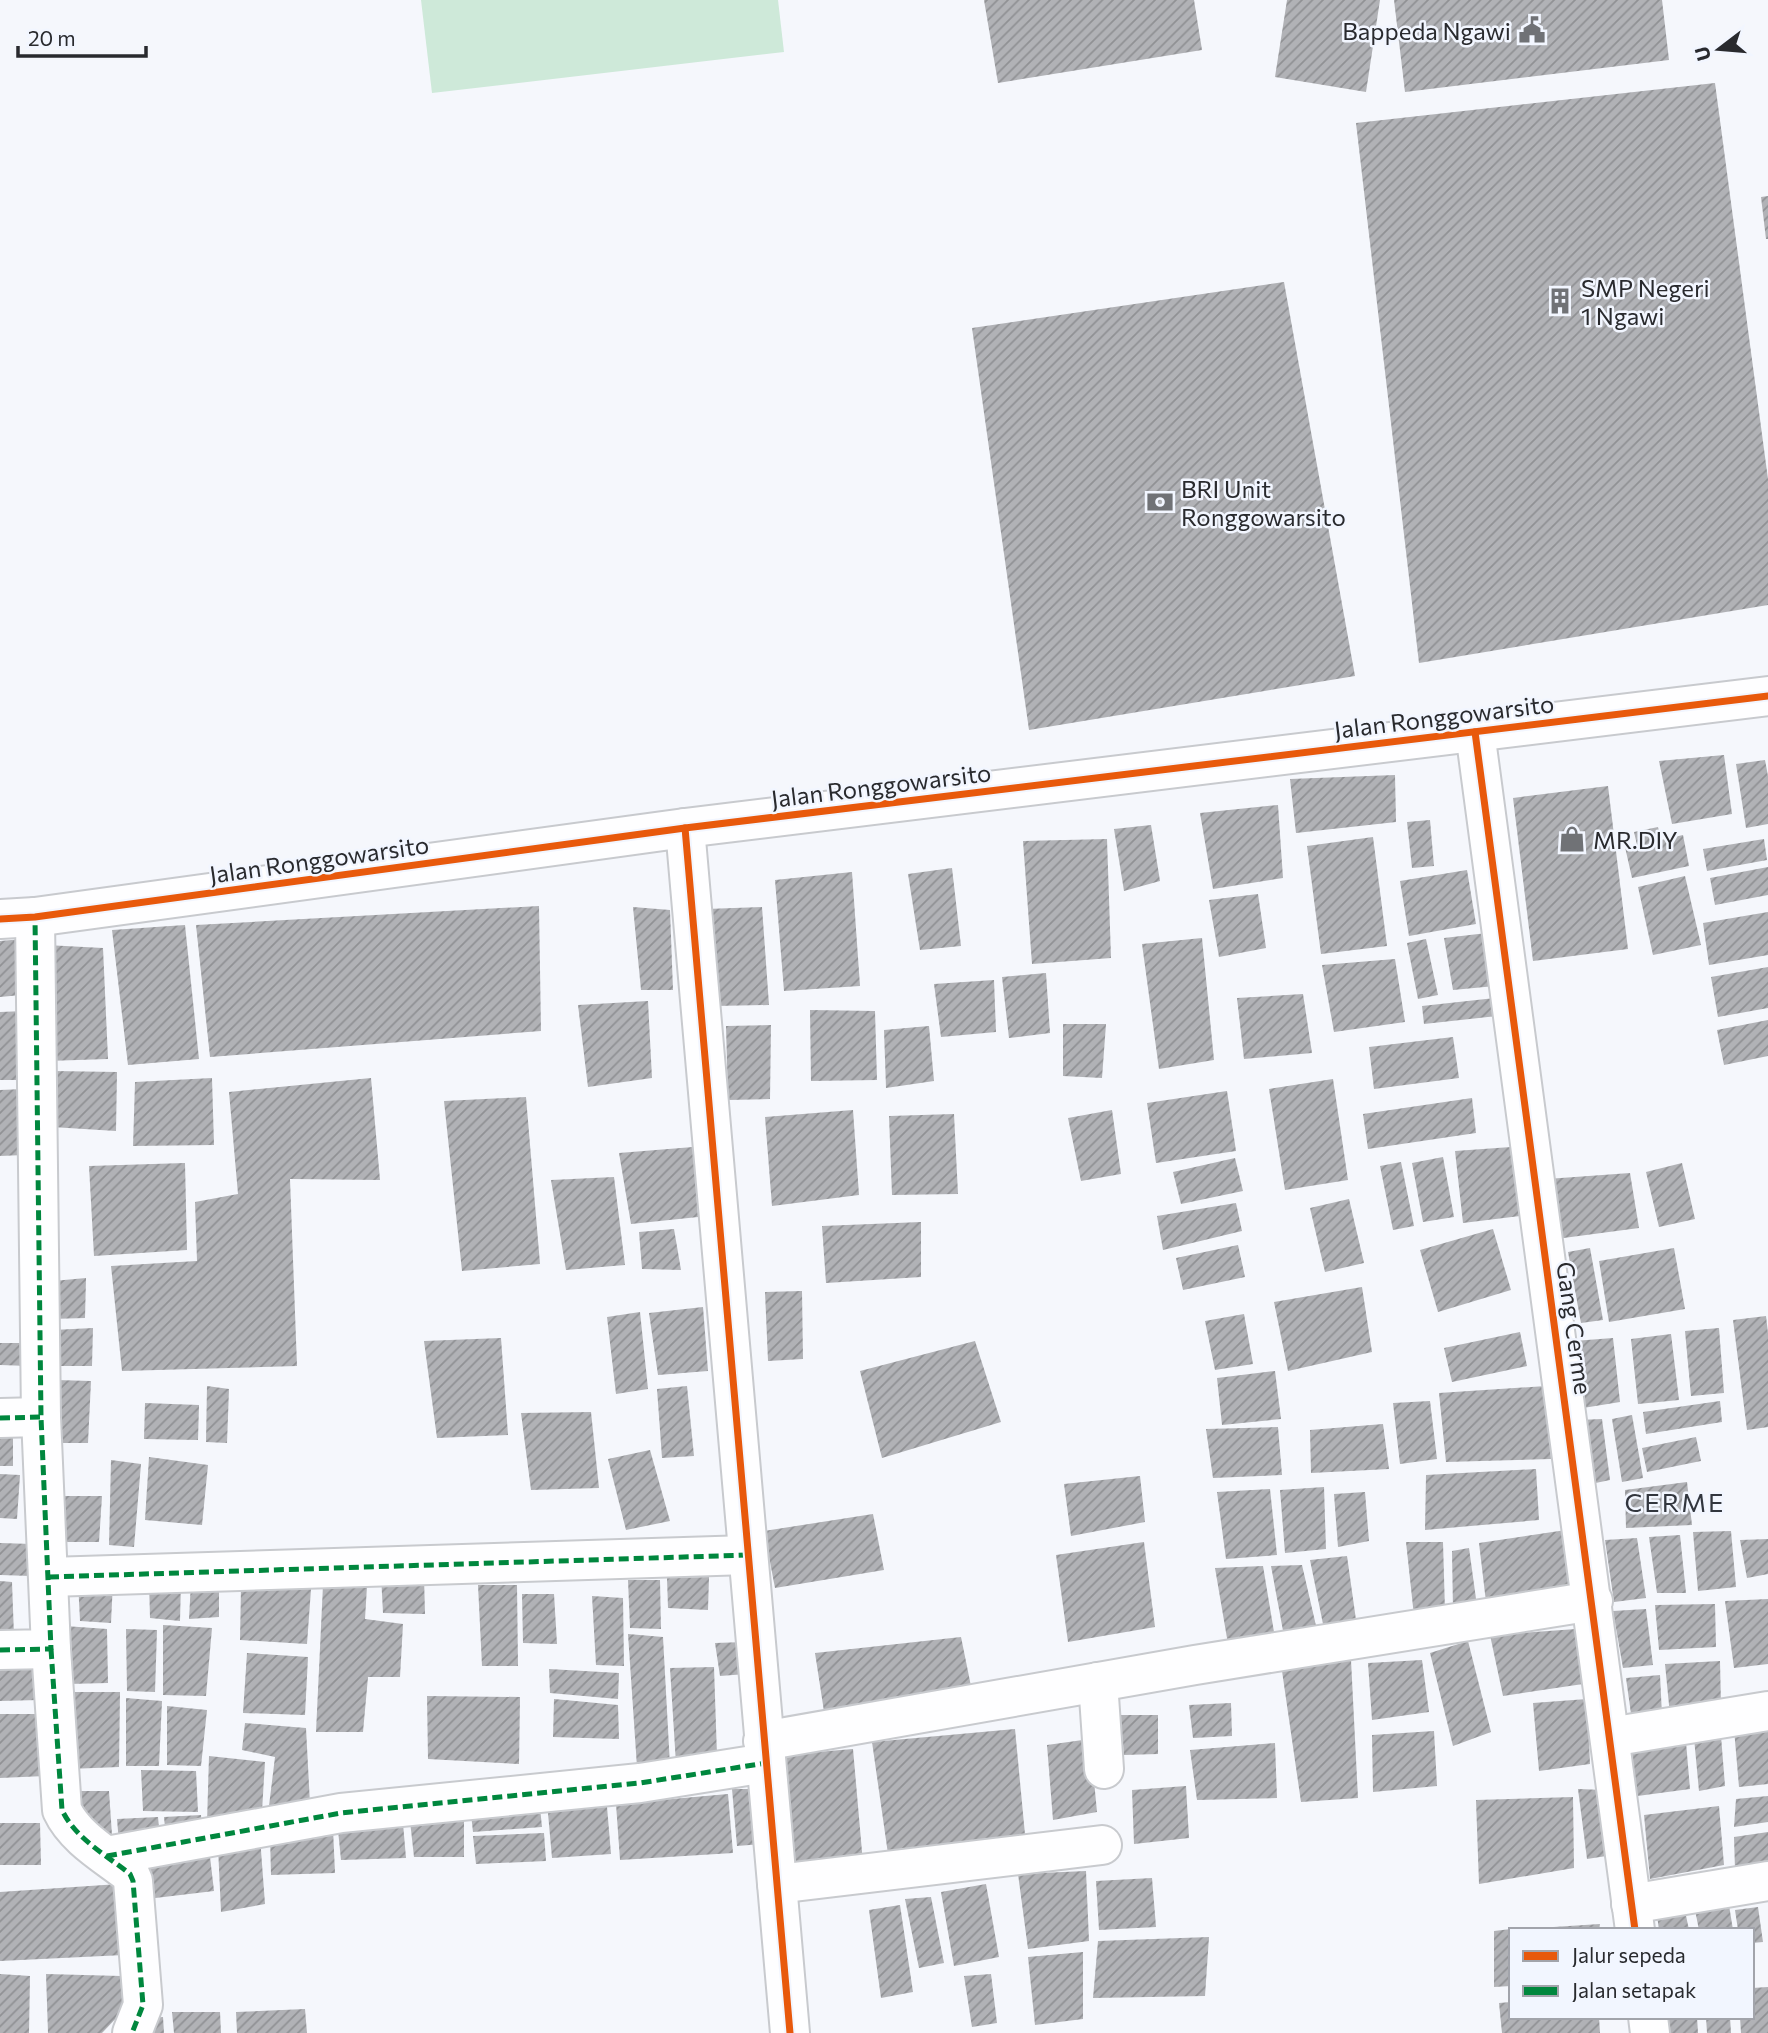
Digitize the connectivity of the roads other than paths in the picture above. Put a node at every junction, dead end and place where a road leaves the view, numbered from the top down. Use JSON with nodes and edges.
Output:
{"nodes":[{"id":1,"x":1768,"y":696,"type":"edge"},
{"id":2,"x":1475,"y":732,"type":"junction"},
{"id":3,"x":685,"y":828,"type":"junction"},
{"id":4,"x":17,"y":918,"type":"edge"},
{"id":5,"x":41,"y":1417,"type":"junction"},
{"id":6,"x":0,"y":1418,"type":"edge"},
{"id":7,"x":748,"y":1555,"type":"junction"},
{"id":8,"x":49,"y":1577,"type":"junction"},
{"id":9,"x":1592,"y":1601,"type":"junction"},
{"id":10,"x":51,"y":1649,"type":"junction"},
{"id":11,"x":0,"y":1650,"type":"edge"},
{"id":12,"x":1098,"y":1682,"type":"junction"},
{"id":13,"x":1768,"y":1711,"type":"edge"},
{"id":14,"x":1610,"y":1737,"type":"junction"},
{"id":15,"x":765,"y":1752,"type":"junction"},
{"id":16,"x":1104,"y":1769,"type":"dead end"},
{"id":17,"x":1102,"y":1845,"type":"dead end"},
{"id":18,"x":107,"y":1856,"type":"junction"},
{"id":19,"x":1768,"y":1881,"type":"edge"},
{"id":20,"x":777,"y":1884,"type":"junction"},
{"id":21,"x":1633,"y":1917,"type":"edge"},
{"id":22,"x":132,"y":2033,"type":"edge"},
{"id":23,"x":790,"y":2033,"type":"edge"}],
"edges":[{"from":1,"to":2,"type":"street","name":"Jalan Ronggowarsito"},
{"from":2,"to":3,"type":"street","name":"Jalan Ronggowarsito"},
{"from":2,"to":9,"type":"street","name":"Gang Cerme"},
{"from":3,"to":4,"type":"street","name":"Jalan Ronggowarsito"},
{"from":3,"to":7,"type":"street"},
{"from":4,"to":5,"type":"street"},
{"from":5,"to":6,"type":"street"},
{"from":5,"to":8,"type":"street"},
{"from":7,"to":8,"type":"street"},
{"from":7,"to":15,"type":"street"},
{"from":8,"to":10,"type":"street"},
{"from":9,"to":12,"type":"street"},
{"from":9,"to":14,"type":"street","name":"Gang Cerme"},
{"from":10,"to":11,"type":"street"},
{"from":10,"to":18,"type":"street"},
{"from":12,"to":15,"type":"street"},
{"from":12,"to":16,"type":"street"},
{"from":13,"to":14,"type":"street"},
{"from":14,"to":21,"type":"street","name":"Gang Cerme"},
{"from":15,"to":18,"type":"street"},
{"from":15,"to":20,"type":"street"},
{"from":17,"to":20,"type":"street"},
{"from":18,"to":22,"type":"street"},
{"from":19,"to":21,"type":"street"},
{"from":20,"to":23,"type":"street"}]}
